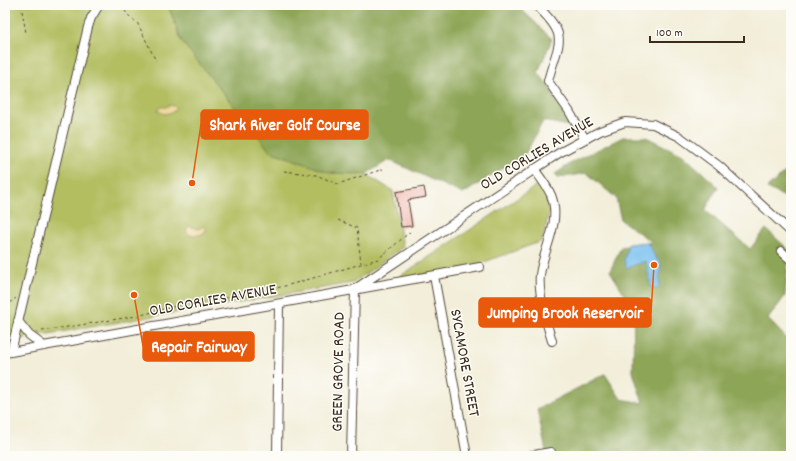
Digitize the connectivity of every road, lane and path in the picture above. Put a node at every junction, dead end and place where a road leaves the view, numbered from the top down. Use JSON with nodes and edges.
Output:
{"nodes":[{"id":1,"x":21,"y":5,"type":"edge"},
{"id":2,"x":99,"y":5,"type":"edge"},
{"id":3,"x":122,"y":5,"type":"edge"},
{"id":4,"x":536,"y":5,"type":"edge"},
{"id":5,"x":26,"y":33,"type":"dead end"},
{"id":6,"x":156,"y":61,"type":"dead end"},
{"id":7,"x":585,"y":138,"type":"junction"},
{"id":8,"x":383,"y":169,"type":"dead end"},
{"id":9,"x":534,"y":169,"type":"junction"},
{"id":10,"x":284,"y":171,"type":"dead end"},
{"id":11,"x":338,"y":220,"type":"dead end"},
{"id":12,"x":410,"y":232,"type":"dead end"},
{"id":13,"x":791,"y":232,"type":"edge"},
{"id":14,"x":781,"y":251,"type":"dead end"},
{"id":15,"x":791,"y":260,"type":"edge"},
{"id":16,"x":362,"y":264,"type":"junction"},
{"id":17,"x":480,"y":267,"type":"dead end"},
{"id":18,"x":434,"y":276,"type":"junction"},
{"id":19,"x":355,"y":289,"type":"junction"},
{"id":20,"x":25,"y":293,"type":"junction"},
{"id":21,"x":279,"y":304,"type":"junction"},
{"id":22,"x":5,"y":307,"type":"edge"},
{"id":23,"x":18,"y":321,"type":"junction"},
{"id":24,"x":23,"y":329,"type":"junction"},
{"id":25,"x":552,"y":341,"type":"dead end"},
{"id":26,"x":44,"y":346,"type":"junction"},
{"id":27,"x":8,"y":352,"type":"edge"},
{"id":28,"x":551,"y":452,"type":"dead end"},
{"id":29,"x":277,"y":456,"type":"edge"},
{"id":30,"x":351,"y":456,"type":"edge"},
{"id":31,"x":467,"y":456,"type":"edge"},
{"id":32,"x":528,"y":456,"type":"edge"}],
"edges":[{"from":1,"to":5,"type":"path"},
{"from":2,"to":20,"type":"street"},
{"from":3,"to":6,"type":"path"},
{"from":4,"to":7,"type":"street"},
{"from":7,"to":9,"type":"street","name":"OLD CORLIES AVENUE"},
{"from":7,"to":13,"type":"street","name":"OLD CORLIES AVENUE"},
{"from":8,"to":10,"type":"path"},
{"from":9,"to":19,"type":"street","name":"OLD CORLIES AVENUE"},
{"from":9,"to":25,"type":"street"},
{"from":11,"to":16,"type":"path"},
{"from":12,"to":16,"type":"path"},
{"from":14,"to":15,"type":"street"},
{"from":16,"to":24,"type":"path"},
{"from":17,"to":18,"type":"street","name":"OLD CORLIES AVENUE"},
{"from":18,"to":19,"type":"street","name":"OLD CORLIES AVENUE"},
{"from":18,"to":31,"type":"street","name":"SYCAMORE STREET"},
{"from":19,"to":21,"type":"street","name":"OLD CORLIES AVENUE"},
{"from":19,"to":30,"type":"street","name":"GREEN GROVE ROAD"},
{"from":20,"to":22,"type":"path"},
{"from":20,"to":23,"type":"street"},
{"from":21,"to":26,"type":"street","name":"OLD CORLIES AVENUE"},
{"from":21,"to":29,"type":"street"},
{"from":23,"to":24,"type":"street"},
{"from":23,"to":27,"type":"street"},
{"from":24,"to":26,"type":"street"},
{"from":26,"to":27,"type":"street","name":"OLD CORLIES AVENUE"},
{"from":28,"to":32,"type":"street"}]}
